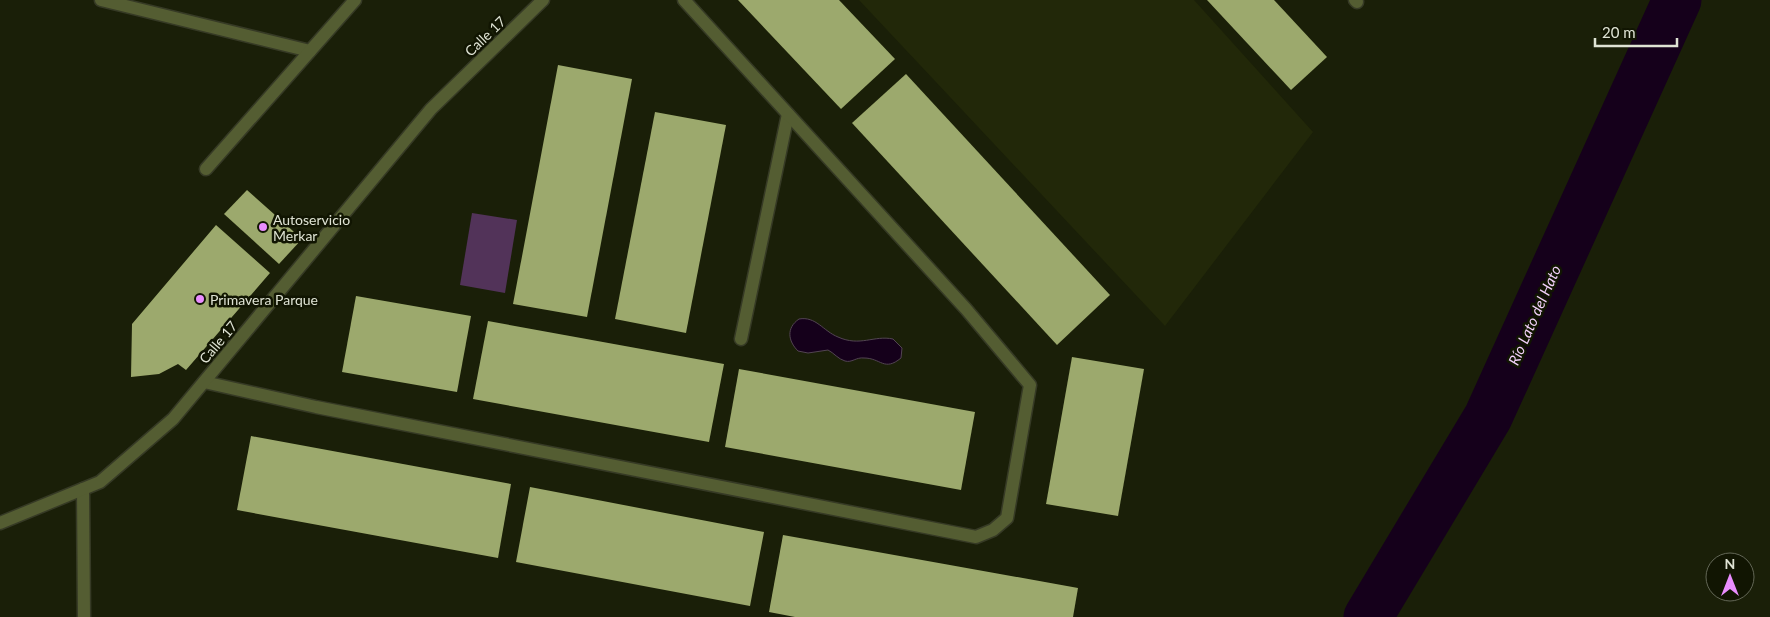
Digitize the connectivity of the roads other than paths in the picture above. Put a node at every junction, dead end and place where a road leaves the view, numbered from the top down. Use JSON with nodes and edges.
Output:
{"nodes":[{"id":1,"x":101,"y":0,"type":"edge"},
{"id":2,"x":355,"y":0,"type":"edge"},
{"id":3,"x":543,"y":0,"type":"edge"},
{"id":4,"x":684,"y":0,"type":"edge"},
{"id":5,"x":310,"y":51,"type":"junction"},
{"id":6,"x":788,"y":114,"type":"junction"},
{"id":7,"x":206,"y":168,"type":"dead end"},
{"id":8,"x":741,"y":339,"type":"dead end"},
{"id":9,"x":204,"y":382,"type":"junction"},
{"id":10,"x":82,"y":489,"type":"junction"},
{"id":11,"x":0,"y":523,"type":"edge"},
{"id":12,"x":84,"y":617,"type":"edge"}],
"edges":[{"from":1,"to":5,"type":"street"},
{"from":2,"to":5,"type":"street"},
{"from":3,"to":9,"type":"street","name":"Calle 17"},
{"from":4,"to":6,"type":"street"},
{"from":5,"to":7,"type":"street"},
{"from":6,"to":8,"type":"street"},
{"from":6,"to":9,"type":"street"},
{"from":9,"to":10,"type":"street","name":"Calle 17"},
{"from":10,"to":11,"type":"street","name":"Calle 17"},
{"from":10,"to":12,"type":"street"}]}
